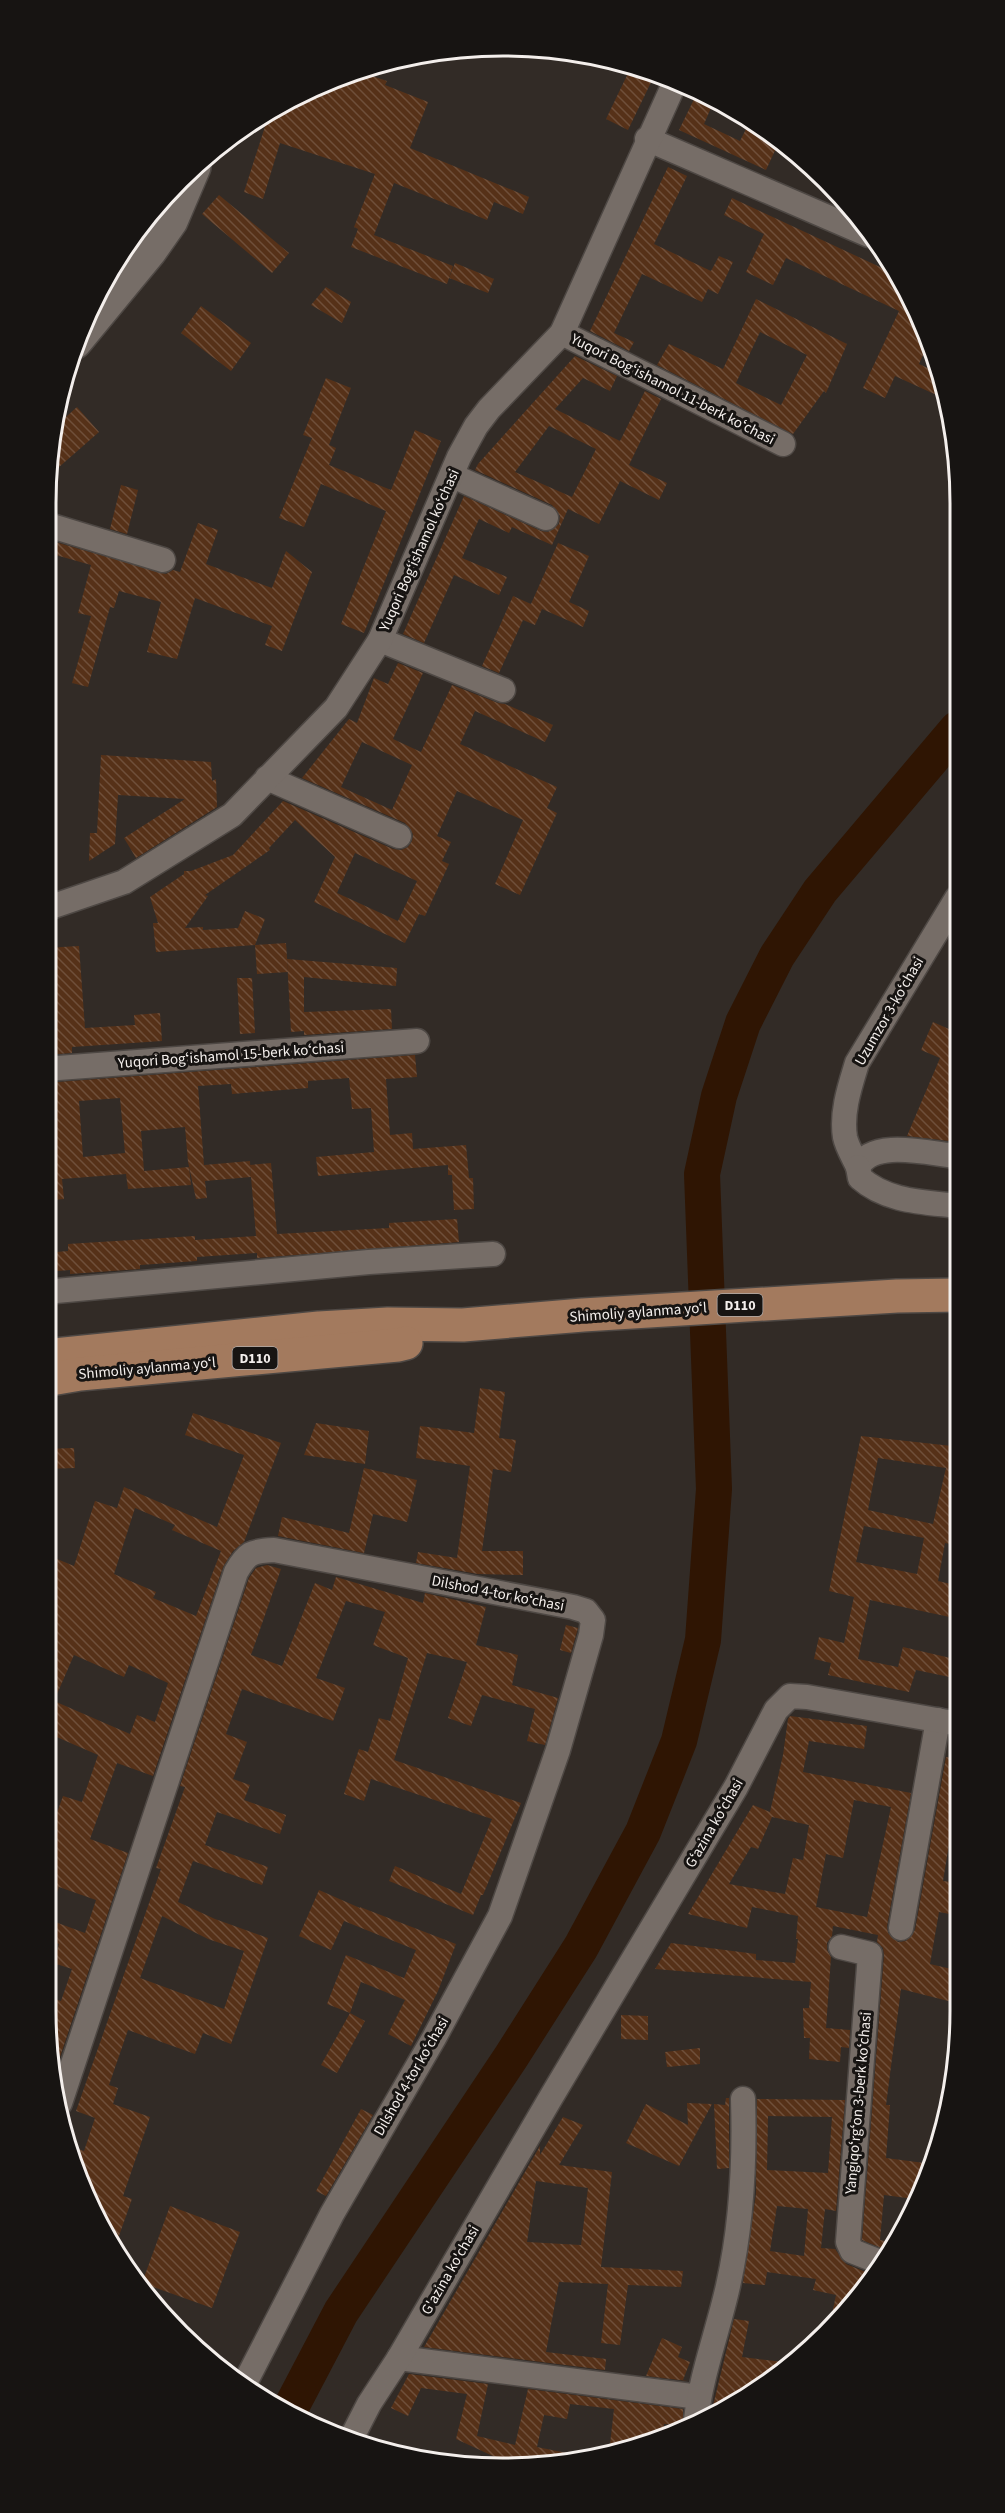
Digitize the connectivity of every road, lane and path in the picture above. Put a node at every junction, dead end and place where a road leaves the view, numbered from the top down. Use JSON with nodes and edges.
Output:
{"nodes":[{"id":1,"x":672,"y":89,"type":"edge"},
{"id":2,"x":647,"y":140,"type":"junction"},
{"id":3,"x":186,"y":186,"type":"edge"},
{"id":4,"x":839,"y":209,"type":"edge"},
{"id":5,"x":98,"y":315,"type":"edge"},
{"id":6,"x":562,"y":333,"type":"junction"},
{"id":7,"x":783,"y":444,"type":"dead end"},
{"id":8,"x":453,"y":476,"type":"junction"},
{"id":9,"x":546,"y":518,"type":"dead end"},
{"id":10,"x":56,"y":527,"type":"edge"},
{"id":11,"x":163,"y":560,"type":"dead end"},
{"id":12,"x":380,"y":640,"type":"junction"},
{"id":13,"x":503,"y":690,"type":"dead end"},
{"id":14,"x":267,"y":778,"type":"junction"},
{"id":15,"x":399,"y":837,"type":"dead end"},
{"id":16,"x":56,"y":905,"type":"edge"},
{"id":17,"x":950,"y":910,"type":"edge"},
{"id":18,"x":417,"y":1041,"type":"dead end"},
{"id":19,"x":56,"y":1068,"type":"edge"},
{"id":20,"x":950,"y":1155,"type":"edge"},
{"id":21,"x":858,"y":1167,"type":"junction"},
{"id":22,"x":950,"y":1205,"type":"edge"},
{"id":23,"x":493,"y":1254,"type":"dead end"},
{"id":24,"x":56,"y":1291,"type":"edge"},
{"id":25,"x":950,"y":1295,"type":"edge"},
{"id":26,"x":462,"y":1325,"type":"junction"},
{"id":27,"x":56,"y":1355,"type":"edge"},
{"id":28,"x":56,"y":1378,"type":"edge"},
{"id":29,"x":949,"y":1722,"type":"edge"},
{"id":30,"x":901,"y":1928,"type":"dead end"},
{"id":31,"x":841,"y":1947,"type":"dead end"},
{"id":32,"x":63,"y":2093,"type":"edge"},
{"id":33,"x":550,"y":2099,"type":"joint"},
{"id":34,"x":743,"y":2099,"type":"dead end"},
{"id":35,"x":874,"y":2260,"type":"edge"},
{"id":36,"x":399,"y":2358,"type":"junction"},
{"id":37,"x":248,"y":2378,"type":"edge"},
{"id":38,"x":697,"y":2408,"type":"edge"},
{"id":39,"x":355,"y":2432,"type":"edge"}],
"edges":[{"from":1,"to":2,"type":"street","name":"Yuqori Bogʻishamol koʻchasi"},
{"from":2,"to":4,"type":"street"},
{"from":2,"to":6,"type":"street","name":"Yuqori Bogʻishamol koʻchasi"},
{"from":3,"to":5,"type":"main road"},
{"from":6,"to":7,"type":"street","name":"Yuqori Bogʻishamol 11-berk koʻchasi"},
{"from":6,"to":8,"type":"street","name":"Yuqori Bogʻishamol koʻchasi"},
{"from":8,"to":9,"type":"street"},
{"from":8,"to":12,"type":"street","name":"Yuqori Bogʻishamol koʻchasi"},
{"from":10,"to":11,"type":"street"},
{"from":12,"to":13,"type":"street"},
{"from":12,"to":14,"type":"street","name":"Yuqori Bogʻishamol koʻchasi"},
{"from":14,"to":15,"type":"street"},
{"from":14,"to":16,"type":"street","name":"Yuqori Bogʻishamol koʻchasi"},
{"from":17,"to":21,"type":"street","name":"Uzumzor 3-koʻchasi"},
{"from":18,"to":19,"type":"street","name":"Yuqori Bogʻishamol 15-berk koʻchasi"},
{"from":20,"to":21,"type":"street"},
{"from":21,"to":22,"type":"street","name":"Uzumzor 3-koʻchasi"},
{"from":23,"to":24,"type":"street"},
{"from":25,"to":26,"type":"main road","name":"Shimoliy aylanma yoʻl","number":"D110"},
{"from":26,"to":27,"type":"main road","name":"Shimoliy aylanma yoʻl","number":"D110"},
{"from":26,"to":28,"type":"main road","name":"Shimoliy aylanma yoʻl","number":"D110"},
{"from":29,"to":30,"type":"street"},
{"from":29,"to":33,"type":"street","name":"Gʻazina koʻchasi"},
{"from":31,"to":35,"type":"street","name":"Yangiqoʻrgʻon 3-berk koʻchasi"},
{"from":32,"to":37,"type":"street","name":"Dilshod 4-tor koʻchasi"},
{"from":33,"to":36,"type":"street","name":"G'azina ko'chasi"},
{"from":34,"to":38,"type":"street"},
{"from":36,"to":38,"type":"street"},
{"from":36,"to":39,"type":"street","name":"G'azina ko'chasi"}]}
